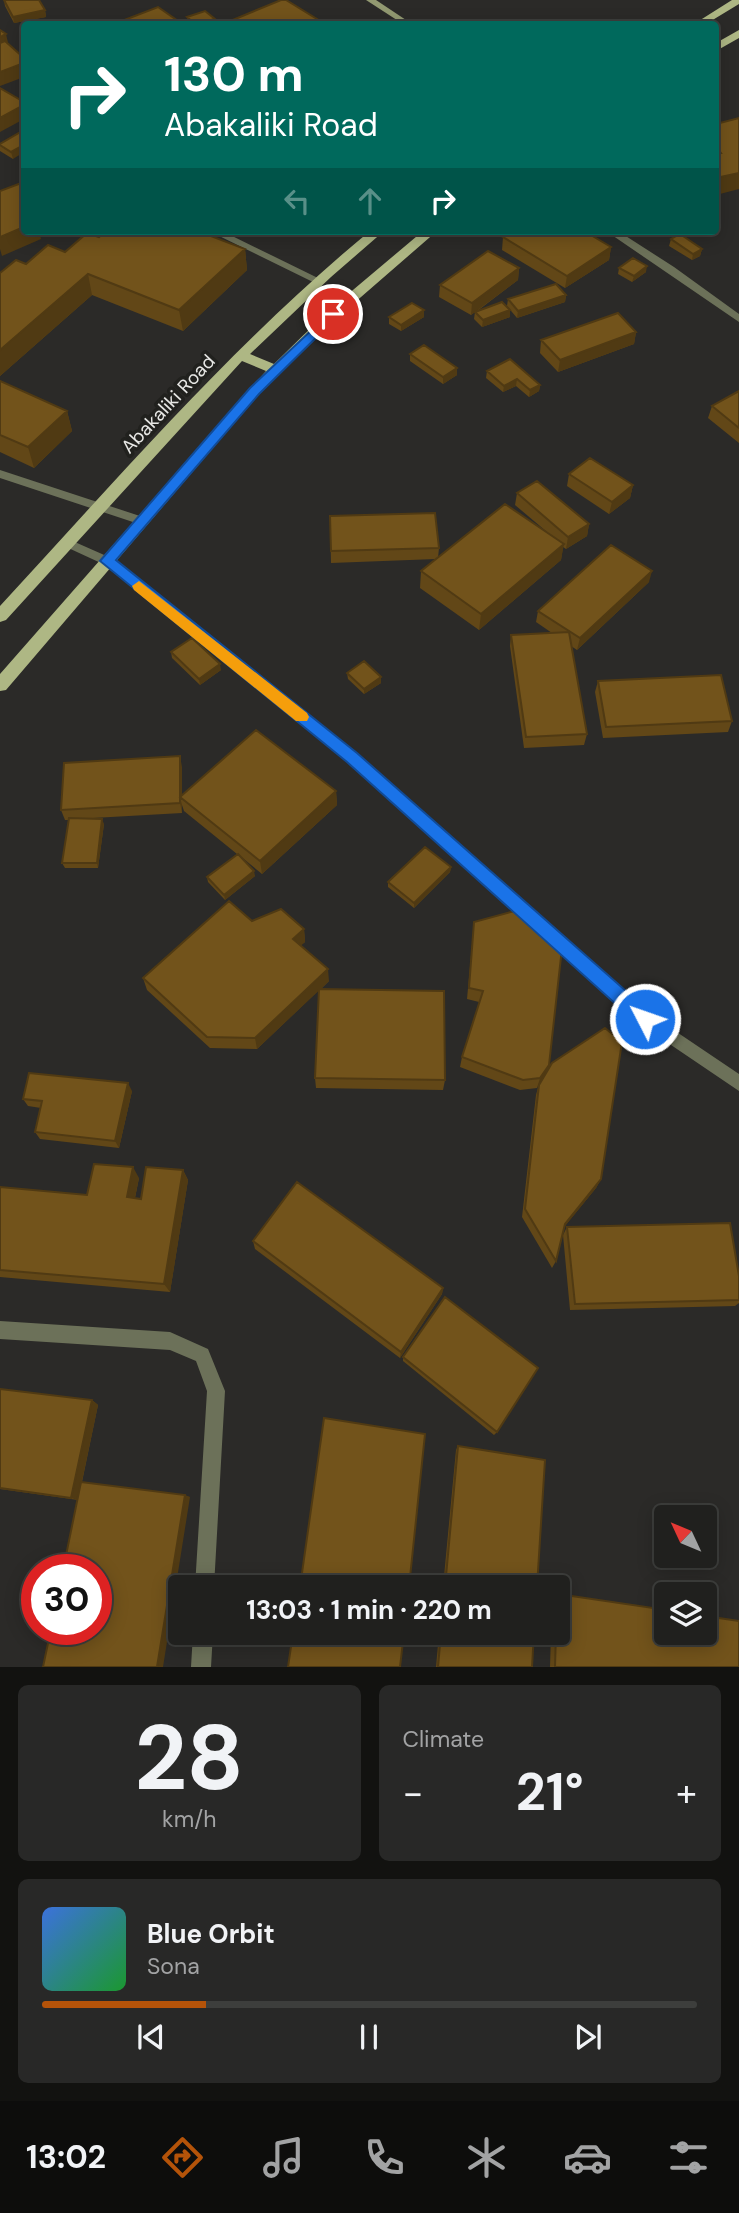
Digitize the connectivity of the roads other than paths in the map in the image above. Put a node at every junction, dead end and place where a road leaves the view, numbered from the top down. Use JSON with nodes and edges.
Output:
{"nodes":[{"id":1,"x":370,"y":0,"type":"edge"},
{"id":2,"x":739,"y":0,"type":"edge"},
{"id":3,"x":403,"y":21,"type":"edge"},
{"id":4,"x":704,"y":21,"type":"edge"},
{"id":5,"x":739,"y":33,"type":"edge"},
{"id":6,"x":719,"y":46,"type":"edge"},
{"id":7,"x":222,"y":235,"type":"edge"},
{"id":8,"x":373,"y":235,"type":"edge"},
{"id":9,"x":426,"y":235,"type":"edge"},
{"id":10,"x":617,"y":235,"type":"edge"},
{"id":11,"x":317,"y":280,"type":"junction"},
{"id":12,"x":739,"y":319,"type":"edge"},
{"id":13,"x":241,"y":355,"type":"junction"},
{"id":14,"x":275,"y":370,"type":"junction"},
{"id":15,"x":0,"y":474,"type":"edge"},
{"id":16,"x":101,"y":506,"type":"junction"},
{"id":17,"x":142,"y":521,"type":"junction"},
{"id":18,"x":68,"y":543,"type":"junction"},
{"id":19,"x":107,"y":561,"type":"junction"},
{"id":20,"x":0,"y":617,"type":"edge"},
{"id":21,"x":0,"y":685,"type":"edge"},
{"id":22,"x":739,"y":1083,"type":"edge"},
{"id":23,"x":0,"y":1330,"type":"edge"},
{"id":24,"x":206,"y":1575,"type":"edge"},
{"id":25,"x":202,"y":1645,"type":"edge"},
{"id":26,"x":201,"y":1667,"type":"edge"}],
"edges":[{"from":1,"to":3,"type":"main road"},
{"from":2,"to":4,"type":"main road"},
{"from":5,"to":6,"type":"main road"},
{"from":7,"to":11,"type":"street"},
{"from":8,"to":11,"type":"main road","name":"Abakaliki Road"},
{"from":9,"to":14,"type":"main road"},
{"from":10,"to":12,"type":"street"},
{"from":11,"to":13,"type":"main road","name":"Abakaliki Road"},
{"from":13,"to":14,"type":"main road"},
{"from":13,"to":16,"type":"main road","name":"Abakaliki Road"},
{"from":14,"to":17,"type":"main road"},
{"from":15,"to":16,"type":"street"},
{"from":16,"to":17,"type":"street"},
{"from":16,"to":18,"type":"main road","name":"Abakaliki Road"},
{"from":17,"to":19,"type":"main road"},
{"from":18,"to":19,"type":"street"},
{"from":18,"to":20,"type":"main road","name":"Abakaliki Road"},
{"from":19,"to":21,"type":"main road"},
{"from":19,"to":22,"type":"street"},
{"from":23,"to":24,"type":"street"},
{"from":25,"to":26,"type":"street"}]}
